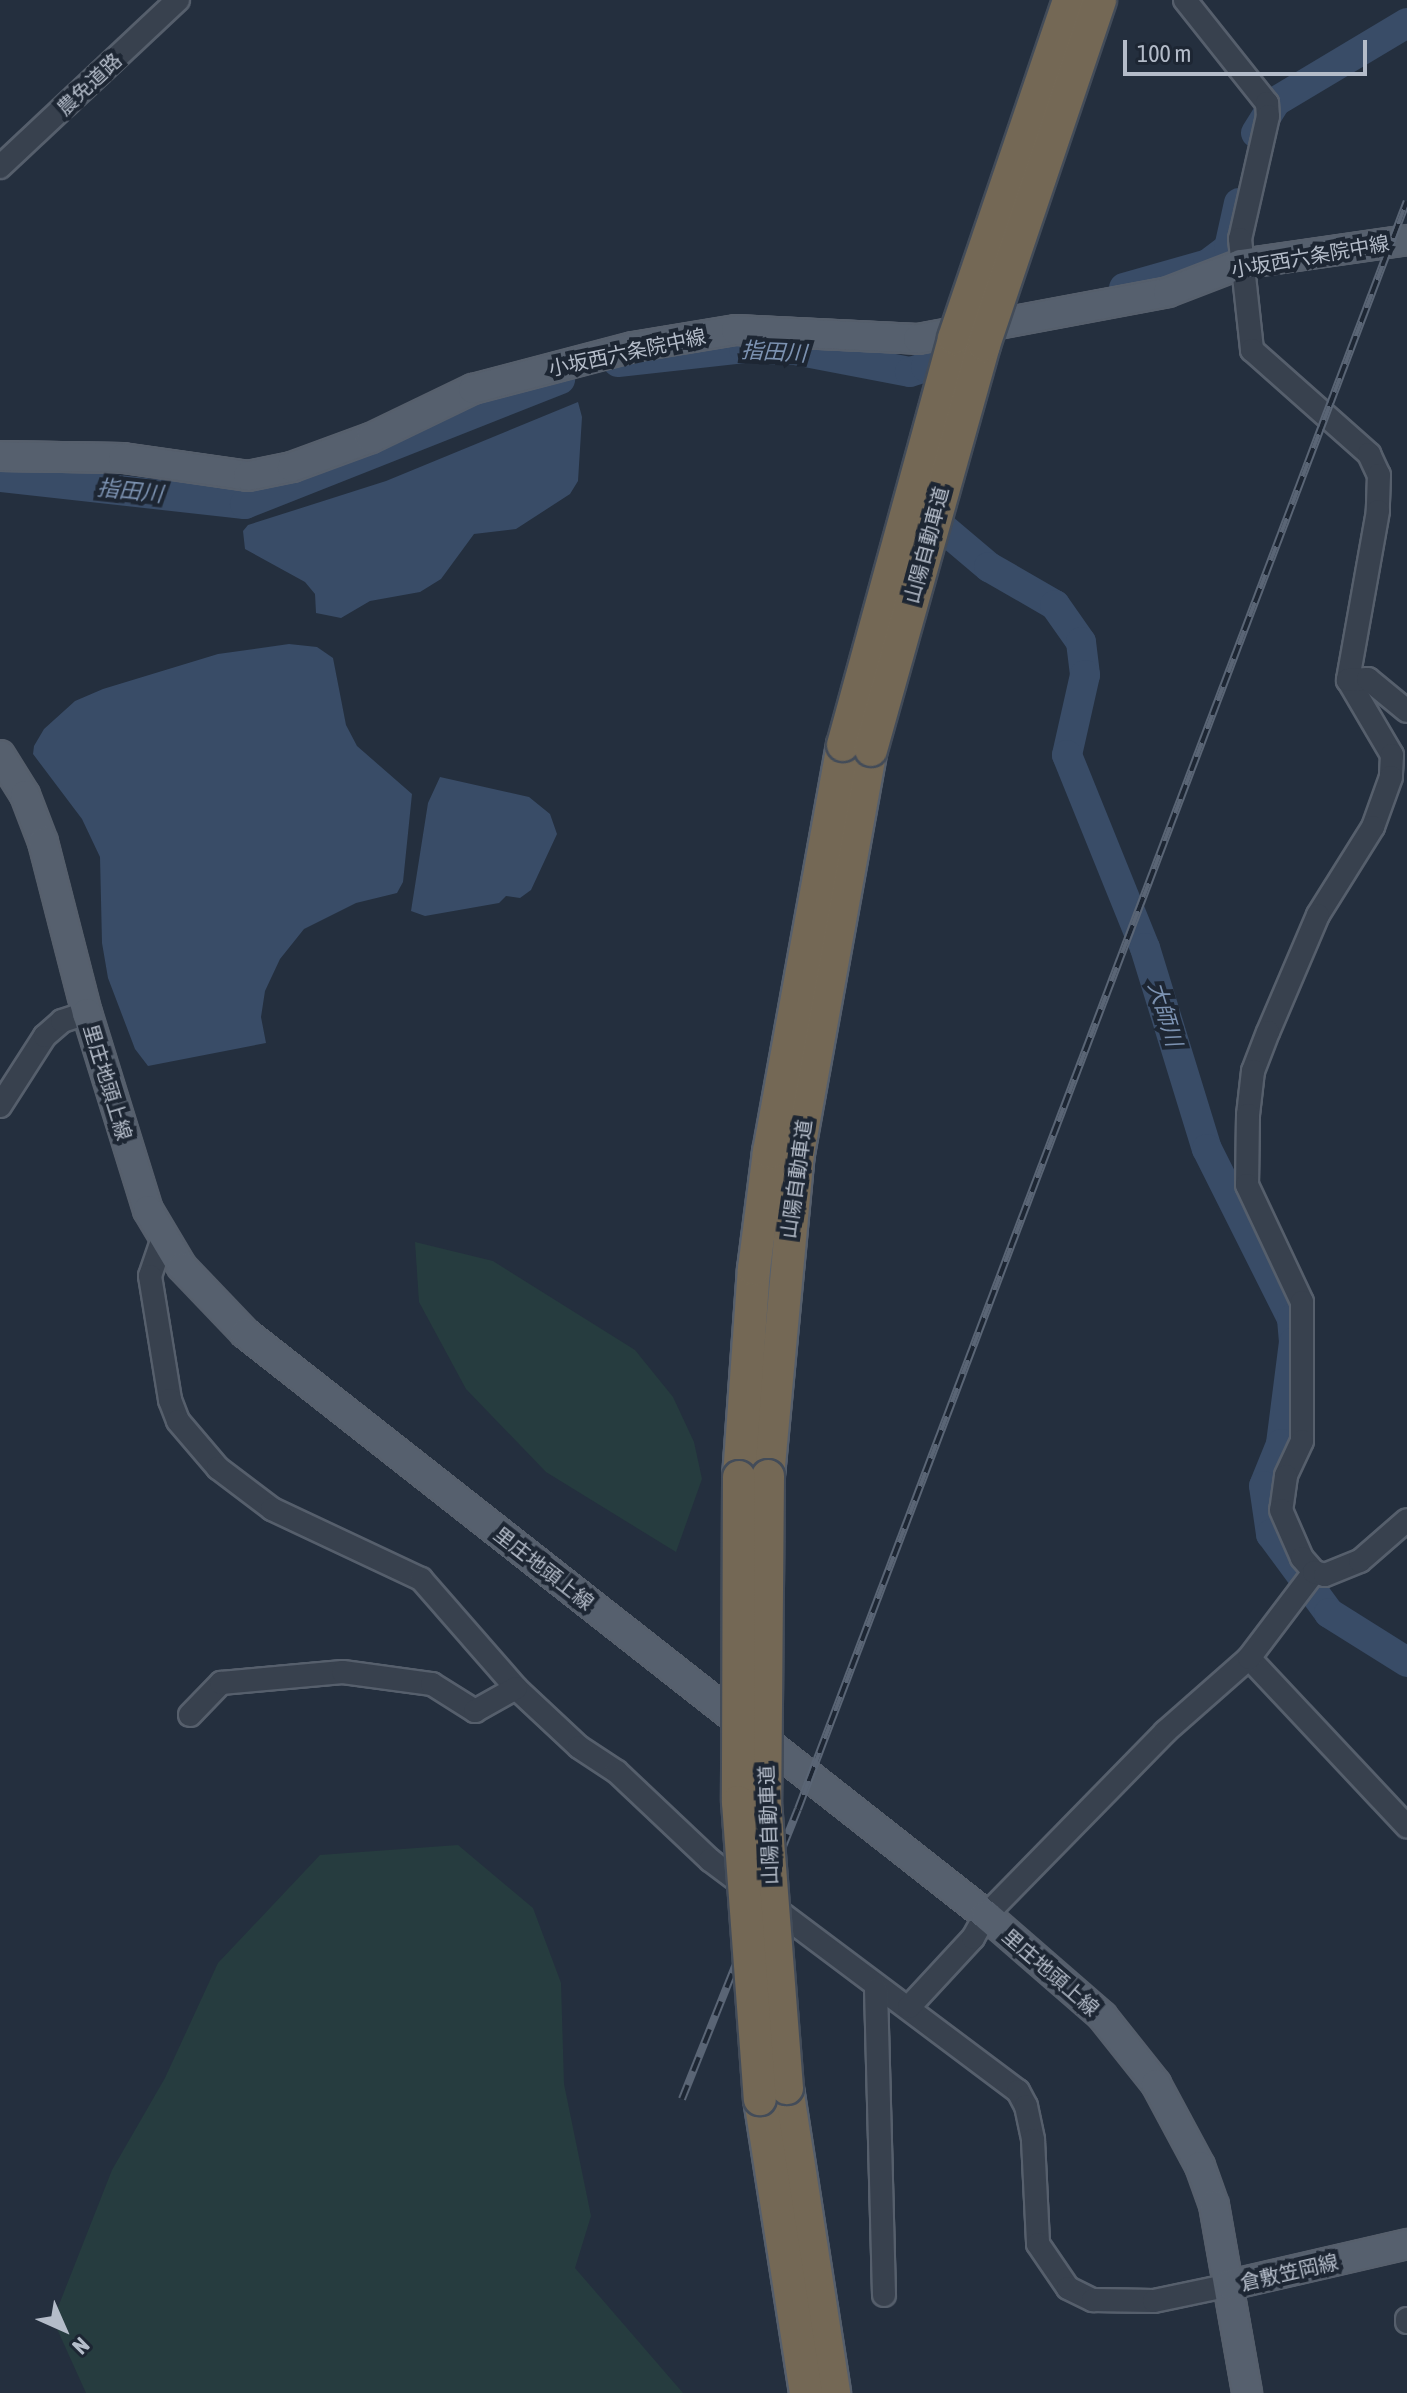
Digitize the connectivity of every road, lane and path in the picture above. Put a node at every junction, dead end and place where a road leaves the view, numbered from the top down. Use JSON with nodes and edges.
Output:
{"nodes":[{"id":1,"x":178,"y":0,"type":"edge"},
{"id":2,"x":1069,"y":0,"type":"edge"},
{"id":3,"x":1100,"y":0,"type":"edge"},
{"id":4,"x":1185,"y":0,"type":"edge"},
{"id":5,"x":0,"y":167,"type":"edge"},
{"id":6,"x":1407,"y":240,"type":"edge"},
{"id":7,"x":1241,"y":264,"type":"junction"},
{"id":8,"x":0,"y":456,"type":"edge"},
{"id":9,"x":1348,"y":680,"type":"junction"},
{"id":10,"x":1407,"y":711,"type":"edge"},
{"id":11,"x":857,"y":748,"type":"junction"},
{"id":12,"x":0,"y":755,"type":"edge"},
{"id":13,"x":87,"y":1013,"type":"junction"},
{"id":14,"x":1,"y":1103,"type":"edge"},
{"id":15,"x":163,"y":1238,"type":"junction"},
{"id":16,"x":1407,"y":1520,"type":"edge"},
{"id":17,"x":1311,"y":1579,"type":"junction"},
{"id":18,"x":1249,"y":1658,"type":"junction"},
{"id":19,"x":516,"y":1688,"type":"junction"},
{"id":20,"x":190,"y":1715,"type":"dead end"},
{"id":21,"x":1407,"y":1826,"type":"edge"},
{"id":22,"x":986,"y":1915,"type":"junction"},
{"id":23,"x":876,"y":1989,"type":"junction"},
{"id":24,"x":909,"y":2007,"type":"junction"},
{"id":25,"x":774,"y":2093,"type":"junction"},
{"id":26,"x":1405,"y":2249,"type":"edge"},
{"id":27,"x":1230,"y":2285,"type":"junction"},
{"id":28,"x":884,"y":2295,"type":"dead end"},
{"id":29,"x":806,"y":2393,"type":"edge"},
{"id":30,"x":834,"y":2393,"type":"edge"},
{"id":31,"x":1247,"y":2393,"type":"edge"}],
"edges":[{"from":1,"to":5,"type":"street","name":"農免道路"},
{"from":2,"to":11,"type":"highway","name":"山陽自動車道","bridge":true},
{"from":3,"to":11,"type":"highway","name":"山陽自動車道","bridge":true},
{"from":4,"to":7,"type":"street"},
{"from":6,"to":7,"type":"main road","name":"小坂西六条院中線"},
{"from":7,"to":8,"type":"main road","name":"小坂西六条院中線"},
{"from":7,"to":9,"type":"street"},
{"from":9,"to":10,"type":"street"},
{"from":9,"to":17,"type":"street"},
{"from":11,"to":25,"type":"highway","name":"山陽自動車道","bridge":true},
{"from":12,"to":13,"type":"main road","name":"里庄地頭上線"},
{"from":13,"to":14,"type":"street"},
{"from":13,"to":15,"type":"main road","name":"里庄地頭上線"},
{"from":15,"to":19,"type":"street"},
{"from":15,"to":22,"type":"main road","name":"里庄地頭上線"},
{"from":16,"to":17,"type":"street"},
{"from":17,"to":18,"type":"street"},
{"from":18,"to":21,"type":"street"},
{"from":18,"to":22,"type":"street"},
{"from":19,"to":20,"type":"street"},
{"from":19,"to":23,"type":"street"},
{"from":22,"to":24,"type":"street"},
{"from":22,"to":27,"type":"main road","name":"里庄地頭上線"},
{"from":23,"to":24,"type":"street"},
{"from":23,"to":28,"type":"street"},
{"from":24,"to":27,"type":"street"},
{"from":25,"to":29,"type":"highway","name":"山陽自動車道"},
{"from":25,"to":30,"type":"highway","name":"山陽自動車道"},
{"from":26,"to":27,"type":"main road","name":"倉敷笠岡線"},
{"from":27,"to":31,"type":"main road","name":"倉敷笠岡線"}]}
